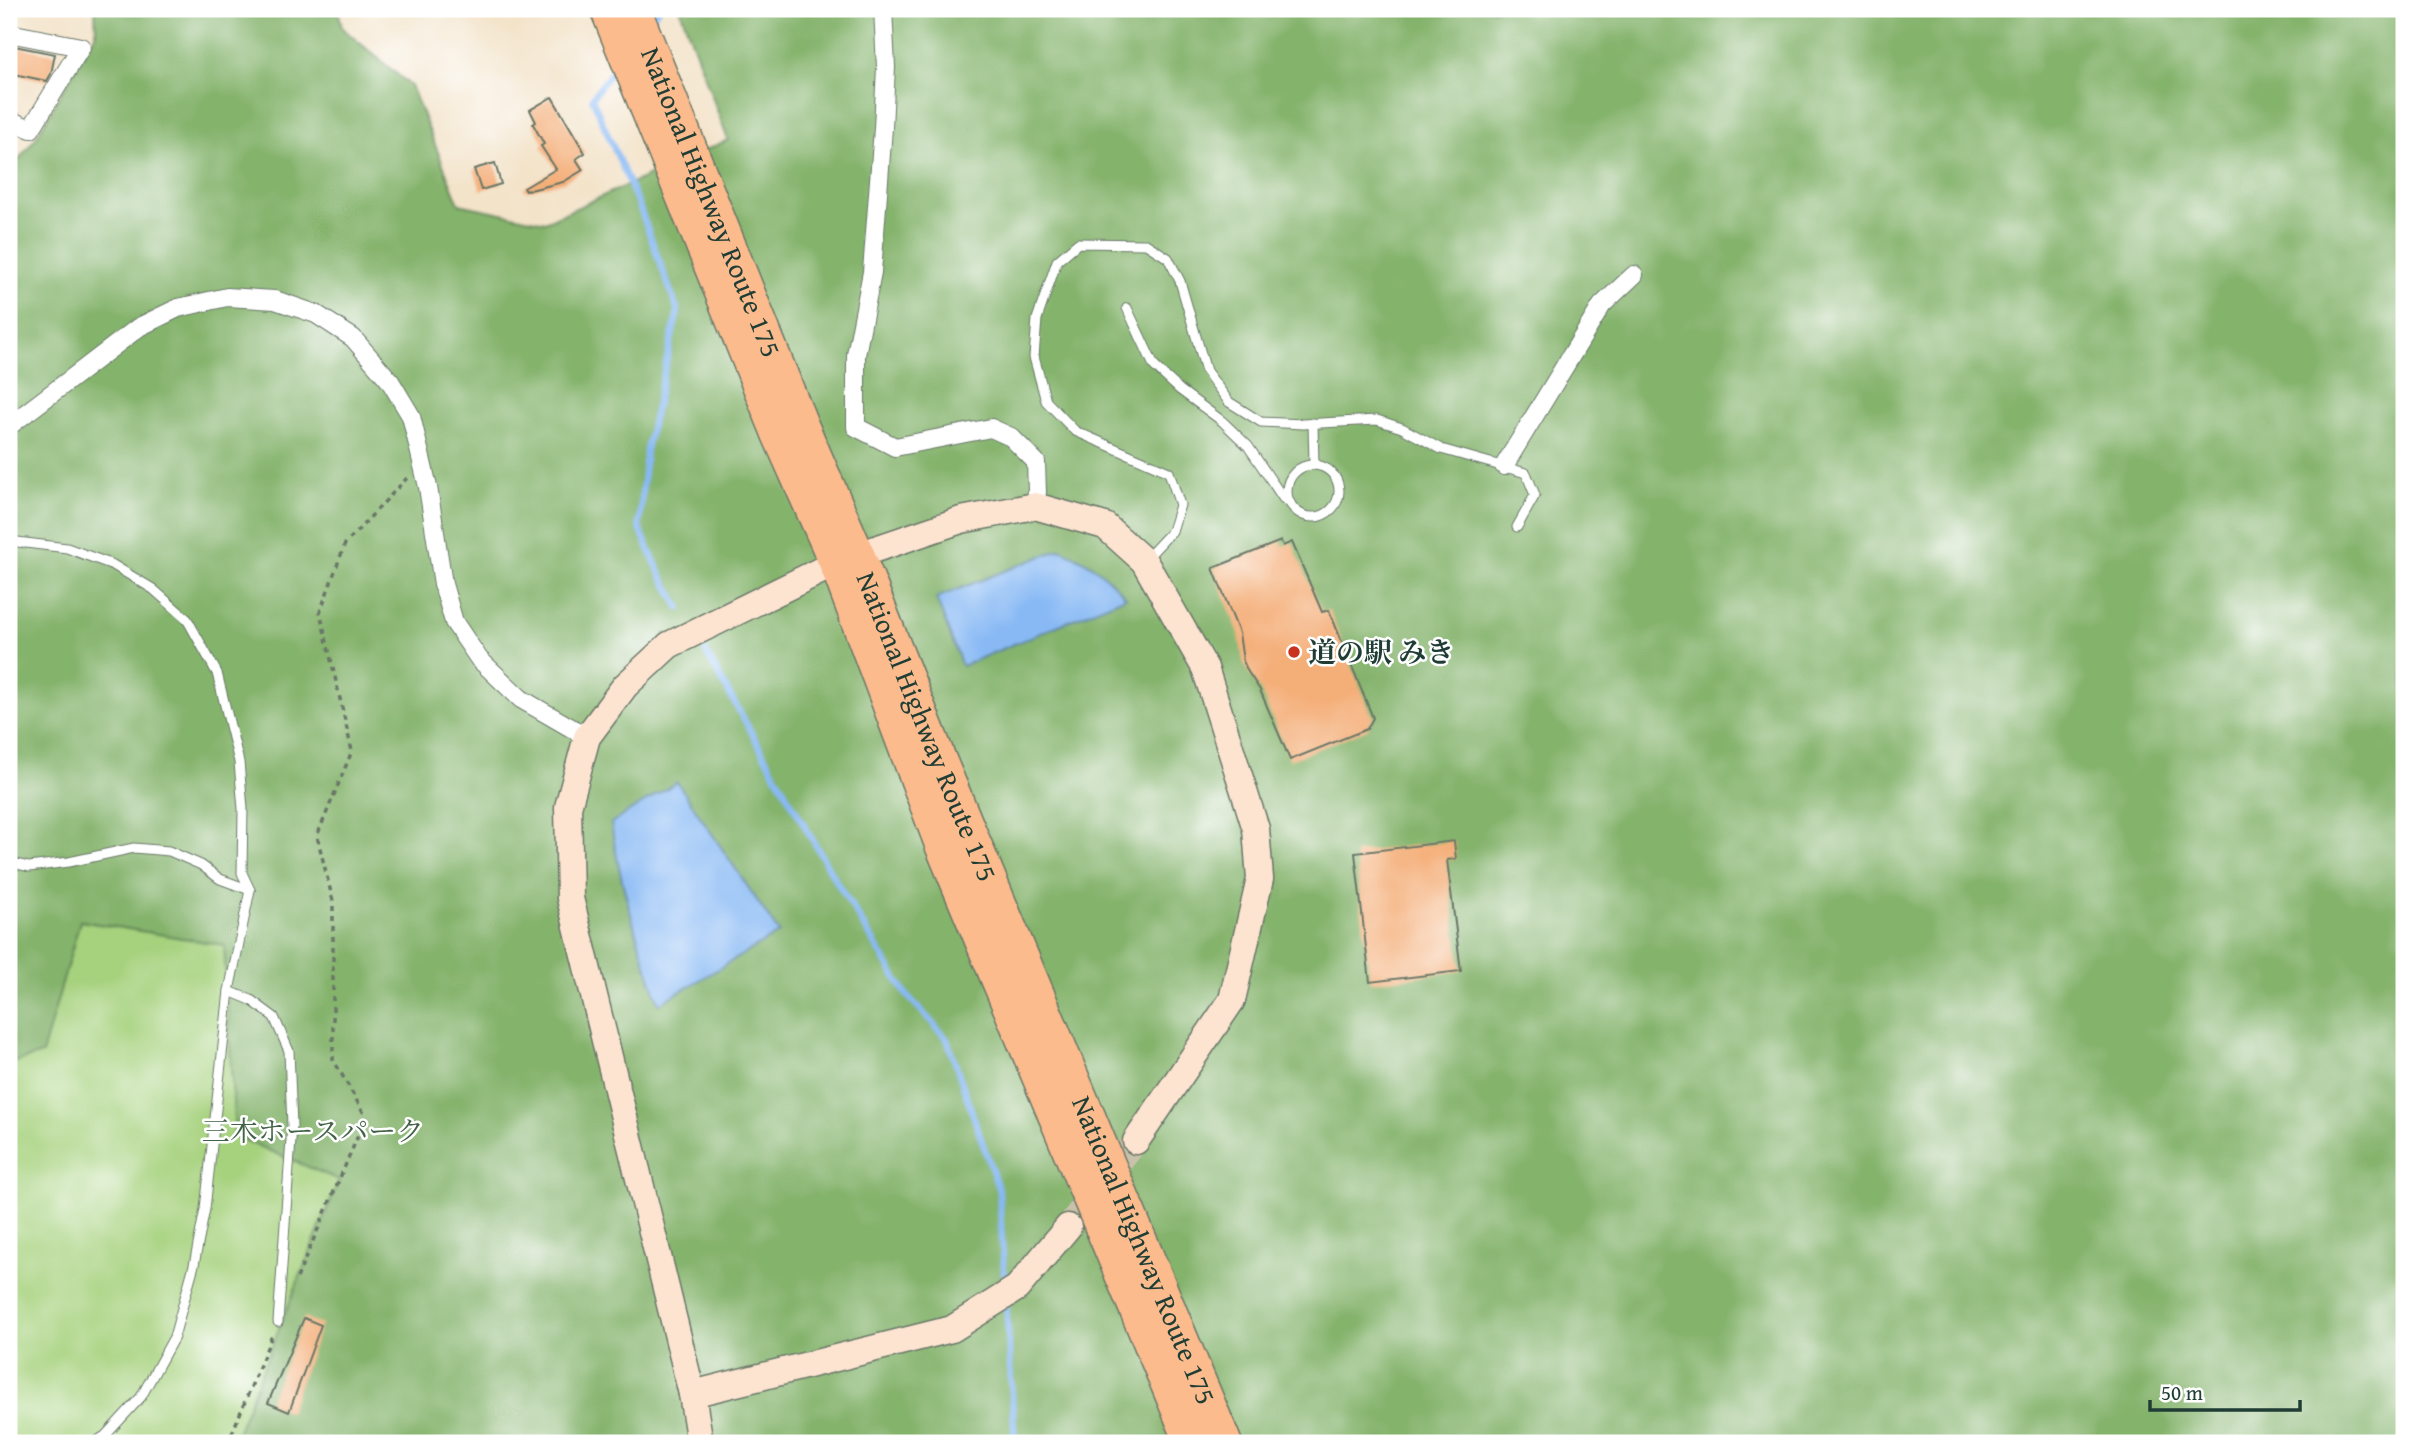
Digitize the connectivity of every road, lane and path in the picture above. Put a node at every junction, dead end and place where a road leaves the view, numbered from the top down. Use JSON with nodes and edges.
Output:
{"nodes":[{"id":1,"x":607,"y":9,"type":"edge"},
{"id":2,"x":634,"y":9,"type":"edge"},
{"id":3,"x":642,"y":9,"type":"edge"},
{"id":4,"x":883,"y":9,"type":"edge"},
{"id":5,"x":9,"y":33,"type":"edge"},
{"id":6,"x":652,"y":52,"type":"junction"},
{"id":7,"x":9,"y":120,"type":"edge"},
{"id":8,"x":1634,"y":275,"type":"dead end"},
{"id":9,"x":1127,"y":308,"type":"dead end"},
{"id":10,"x":1313,"y":423,"type":"junction"},
{"id":11,"x":9,"y":426,"type":"edge"},
{"id":12,"x":1314,"y":464,"type":"junction"},
{"id":13,"x":1504,"y":466,"type":"junction"},
{"id":14,"x":424,"y":468,"type":"junction"},
{"id":15,"x":1290,"y":503,"type":"junction"},
{"id":16,"x":1035,"y":506,"type":"junction"},
{"id":17,"x":1517,"y":527,"type":"dead end"},
{"id":18,"x":9,"y":541,"type":"edge"},
{"id":19,"x":847,"y":559,"type":"junction"},
{"id":20,"x":1144,"y":561,"type":"junction"},
{"id":21,"x":587,"y":737,"type":"junction"},
{"id":22,"x":9,"y":862,"type":"edge"},
{"id":23,"x":250,"y":890,"type":"junction"},
{"id":24,"x":229,"y":991,"type":"junction"},
{"id":25,"x":1136,"y":1141,"type":"tunnel mouth"},
{"id":26,"x":1069,"y":1227,"type":"tunnel mouth"},
{"id":27,"x":293,"y":1287,"type":"dead end"},
{"id":28,"x":278,"y":1322,"type":"joint"},
{"id":29,"x":692,"y":1394,"type":"junction"},
{"id":30,"x":94,"y":1443,"type":"edge"},
{"id":31,"x":228,"y":1443,"type":"edge"},
{"id":32,"x":701,"y":1443,"type":"edge"},
{"id":33,"x":1192,"y":1443,"type":"edge"},
{"id":34,"x":1225,"y":1443,"type":"edge"}],
"edges":[{"from":1,"to":19,"type":"highway","name":"National Highway Route 175"},
{"from":2,"to":6,"type":"highway","name":"National Highway Route 175"},
{"from":3,"to":6,"type":"highway"},
{"from":4,"to":16,"type":"street"},
{"from":5,"to":7,"type":"street"},
{"from":6,"to":19,"type":"highway","name":"National Highway Route 175"},
{"from":8,"to":13,"type":"street"},
{"from":9,"to":15,"type":"lane"},
{"from":10,"to":12,"type":"lane"},
{"from":10,"to":13,"type":"lane"},
{"from":10,"to":20,"type":"lane"},
{"from":11,"to":14,"type":"street"},
{"from":12,"to":15,"type":"lane"},
{"from":12,"to":15,"type":"lane"},
{"from":13,"to":17,"type":"lane"},
{"from":14,"to":21,"type":"street"},
{"from":14,"to":27,"type":"path"},
{"from":16,"to":19,"type":"street"},
{"from":16,"to":20,"type":"street"},
{"from":18,"to":23,"type":"lane"},
{"from":19,"to":21,"type":"street"},
{"from":19,"to":33,"type":"highway","name":"National Highway Route 175"},
{"from":19,"to":34,"type":"highway","name":"National Highway Route 175"},
{"from":20,"to":25,"type":"street"},
{"from":21,"to":29,"type":"street"},
{"from":22,"to":23,"type":"lane"},
{"from":23,"to":24,"type":"lane"},
{"from":24,"to":28,"type":"lane"},
{"from":24,"to":30,"type":"lane"},
{"from":26,"to":29,"type":"street"},
{"from":28,"to":31,"type":"path"},
{"from":29,"to":32,"type":"street"}]}
